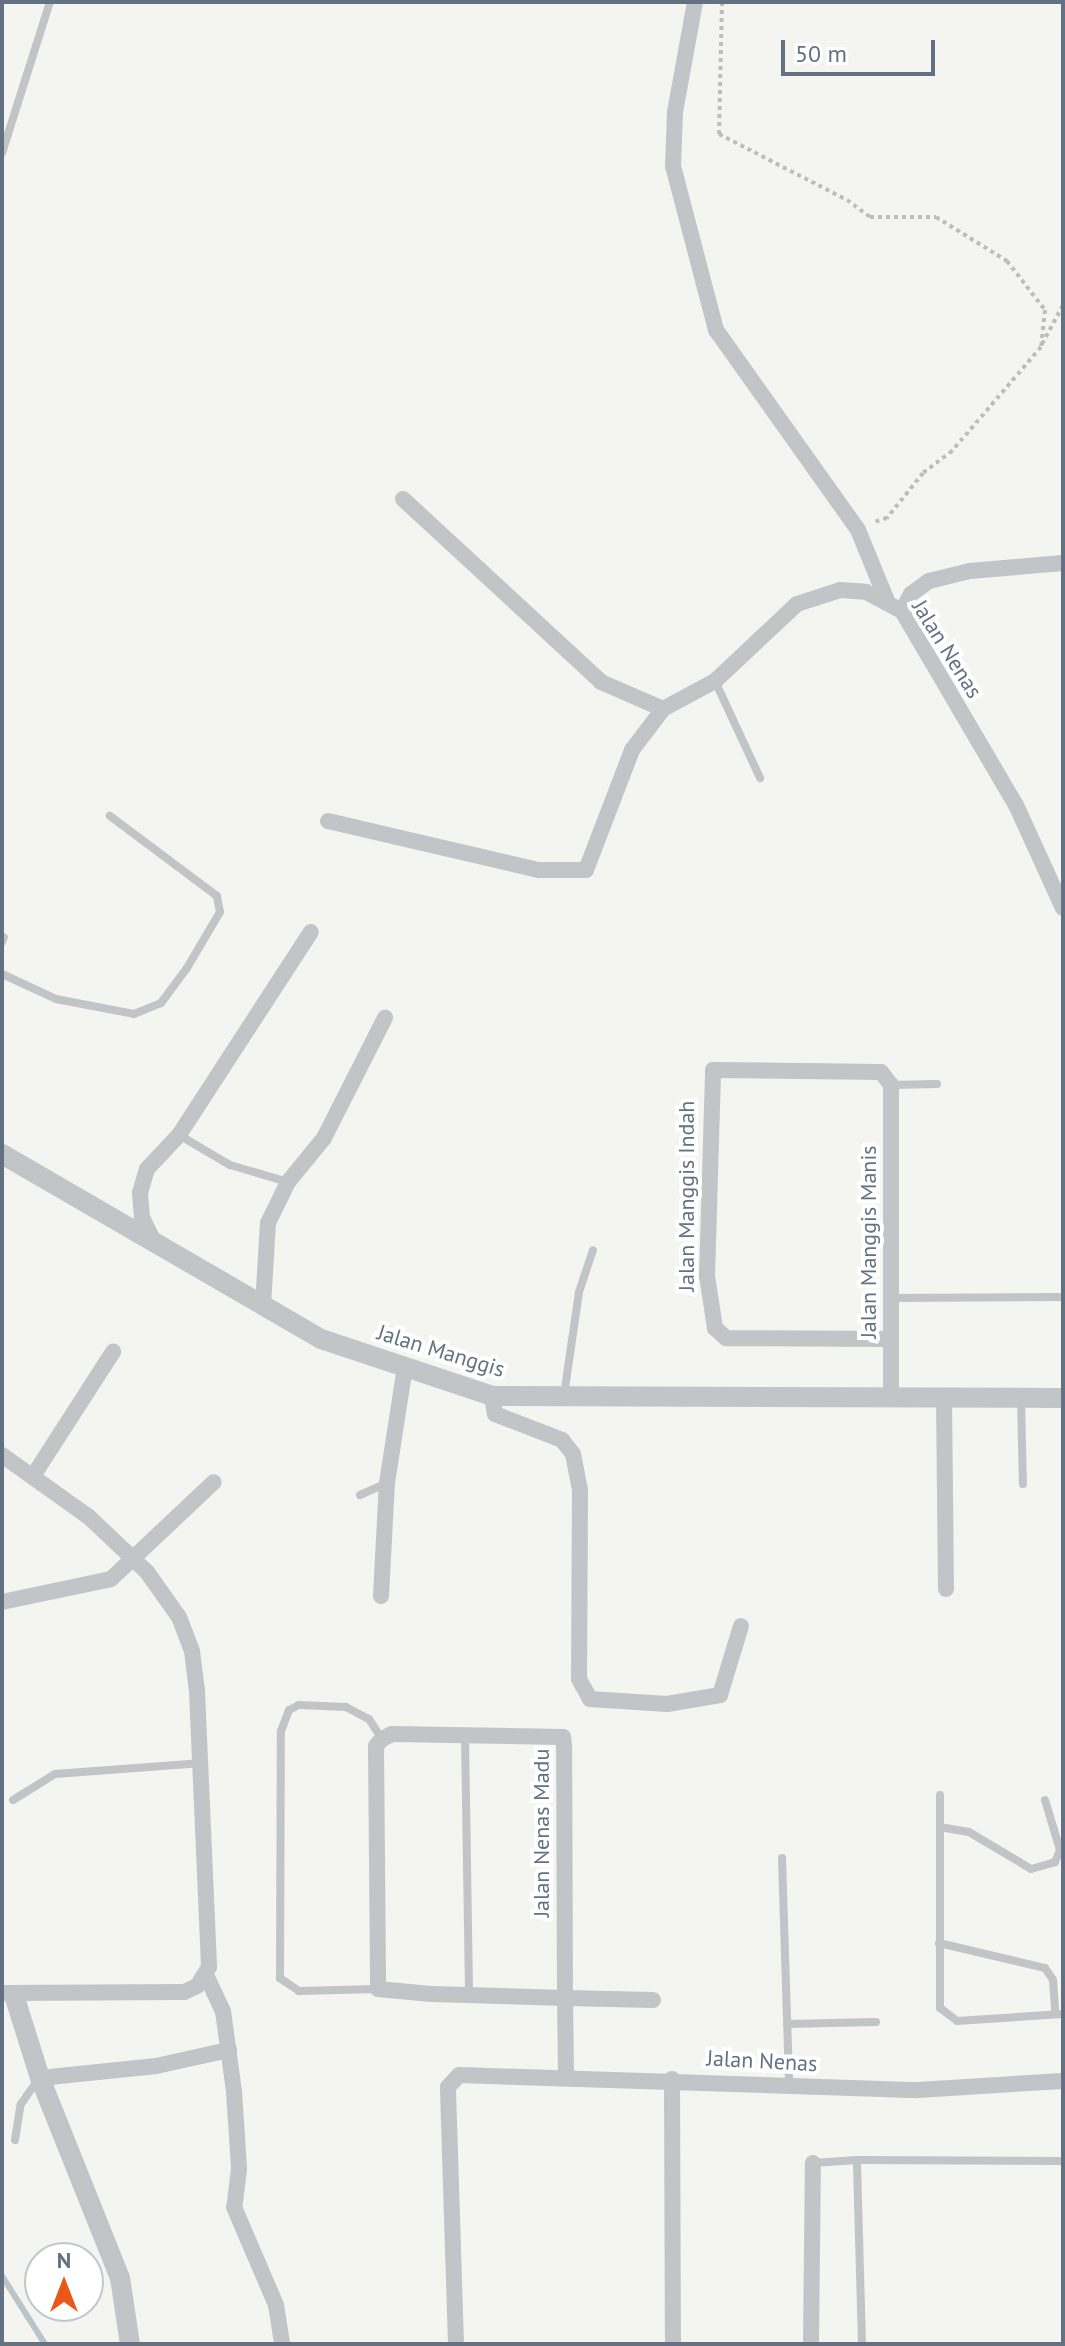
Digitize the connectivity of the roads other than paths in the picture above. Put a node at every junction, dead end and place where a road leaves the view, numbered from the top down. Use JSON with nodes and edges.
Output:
{"nodes":[{"id":1,"x":50,"y":2,"type":"edge"},
{"id":2,"x":695,"y":2,"type":"edge"},
{"id":3,"x":2,"y":153,"type":"edge"},
{"id":4,"x":403,"y":499,"type":"dead end"},
{"id":5,"x":1063,"y":563,"type":"edge"},
{"id":6,"x":895,"y":607,"type":"junction"},
{"id":7,"x":715,"y":681,"type":"junction"},
{"id":8,"x":663,"y":709,"type":"junction"},
{"id":9,"x":760,"y":778,"type":"dead end"},
{"id":10,"x":110,"y":816,"type":"dead end"},
{"id":11,"x":328,"y":821,"type":"dead end"},
{"id":12,"x":1058,"y":873,"type":"edge"},
{"id":13,"x":1063,"y":908,"type":"edge"},
{"id":14,"x":311,"y":932,"type":"dead end"},
{"id":15,"x":2,"y":974,"type":"edge"},
{"id":16,"x":385,"y":1018,"type":"dead end"},
{"id":17,"x":937,"y":1084,"type":"dead end"},
{"id":18,"x":891,"y":1085,"type":"junction"},
{"id":19,"x":179,"y":1135,"type":"junction"},
{"id":20,"x":2,"y":1154,"type":"edge"},
{"id":21,"x":288,"y":1182,"type":"junction"},
{"id":22,"x":154,"y":1242,"type":"junction"},
{"id":23,"x":593,"y":1250,"type":"dead end"},
{"id":24,"x":1063,"y":1297,"type":"edge"},
{"id":25,"x":891,"y":1298,"type":"junction"},
{"id":26,"x":263,"y":1306,"type":"junction"},
{"id":27,"x":891,"y":1339,"type":"junction"},
{"id":28,"x":113,"y":1352,"type":"dead end"},
{"id":29,"x":405,"y":1367,"type":"junction"},
{"id":30,"x":492,"y":1396,"type":"junction"},
{"id":31,"x":564,"y":1396,"type":"junction"},
{"id":32,"x":944,"y":1398,"type":"junction"},
{"id":33,"x":1021,"y":1398,"type":"junction"},
{"id":34,"x":1063,"y":1398,"type":"edge"},
{"id":35,"x":891,"y":1399,"type":"junction"},
{"id":36,"x":2,"y":1455,"type":"edge"},
{"id":37,"x":33,"y":1476,"type":"junction"},
{"id":38,"x":214,"y":1482,"type":"dead end"},
{"id":39,"x":387,"y":1483,"type":"junction"},
{"id":40,"x":1023,"y":1484,"type":"dead end"},
{"id":41,"x":360,"y":1495,"type":"dead end"},
{"id":42,"x":135,"y":1560,"type":"junction"},
{"id":43,"x":946,"y":1589,"type":"dead end"},
{"id":44,"x":381,"y":1596,"type":"dead end"},
{"id":45,"x":2,"y":1602,"type":"edge"},
{"id":46,"x":741,"y":1626,"type":"dead end"},
{"id":47,"x":465,"y":1736,"type":"junction"},
{"id":48,"x":382,"y":1739,"type":"junction"},
{"id":49,"x":203,"y":1763,"type":"junction"},
{"id":50,"x":940,"y":1795,"type":"dead end"},
{"id":51,"x":13,"y":1800,"type":"dead end"},
{"id":52,"x":1045,"y":1800,"type":"dead end"},
{"id":53,"x":940,"y":1827,"type":"junction"},
{"id":54,"x":782,"y":1858,"type":"dead end"},
{"id":55,"x":939,"y":1943,"type":"junction"},
{"id":56,"x":206,"y":1975,"type":"junction"},
{"id":57,"x":378,"y":1989,"type":"junction"},
{"id":58,"x":8,"y":1994,"type":"edge"},
{"id":59,"x":469,"y":1994,"type":"junction"},
{"id":60,"x":565,"y":1998,"type":"junction"},
{"id":61,"x":653,"y":2000,"type":"dead end"},
{"id":62,"x":1059,"y":2012,"type":"edge"},
{"id":63,"x":876,"y":2022,"type":"dead end"},
{"id":64,"x":787,"y":2024,"type":"junction"},
{"id":65,"x":229,"y":2050,"type":"junction"},
{"id":66,"x":566,"y":2075,"type":"junction"},
{"id":67,"x":40,"y":2078,"type":"junction"},
{"id":68,"x":672,"y":2079,"type":"junction"},
{"id":69,"x":1063,"y":2081,"type":"edge"},
{"id":70,"x":789,"y":2085,"type":"junction"},
{"id":71,"x":15,"y":2140,"type":"dead end"},
{"id":72,"x":857,"y":2160,"type":"junction"},
{"id":73,"x":1063,"y":2161,"type":"edge"},
{"id":74,"x":813,"y":2163,"type":"joint"},
{"id":75,"x":130,"y":2344,"type":"edge"},
{"id":76,"x":282,"y":2344,"type":"edge"},
{"id":77,"x":456,"y":2344,"type":"edge"},
{"id":78,"x":673,"y":2344,"type":"edge"},
{"id":79,"x":811,"y":2344,"type":"edge"},
{"id":80,"x":862,"y":2344,"type":"edge"}],
"edges":[{"from":1,"to":3,"type":"lane"},
{"from":2,"to":6,"type":"street"},
{"from":4,"to":8,"type":"street"},
{"from":5,"to":6,"type":"street"},
{"from":6,"to":7,"type":"street","name":"Jalan Nenas"},
{"from":6,"to":12,"type":"street","name":"Jalan Nenas"},
{"from":7,"to":8,"type":"street","name":"Jalan Nenas"},
{"from":7,"to":9,"type":"lane"},
{"from":8,"to":11,"type":"street"},
{"from":10,"to":15,"type":"lane"},
{"from":12,"to":13,"type":"street","name":"Jalan Nenas"},
{"from":14,"to":19,"type":"street"},
{"from":16,"to":21,"type":"street"},
{"from":17,"to":18,"type":"lane"},
{"from":18,"to":25,"type":"street","name":"Jalan Manggis Manis"},
{"from":18,"to":27,"type":"street","name":"Jalan Manggis Indah"},
{"from":19,"to":21,"type":"lane"},
{"from":19,"to":22,"type":"street"},
{"from":20,"to":22,"type":"street","name":"Jalan Manggis"},
{"from":21,"to":26,"type":"street"},
{"from":22,"to":26,"type":"street","name":"Jalan Manggis"},
{"from":23,"to":31,"type":"lane"},
{"from":24,"to":25,"type":"lane"},
{"from":25,"to":27,"type":"street","name":"Jalan Manggis Manis"},
{"from":26,"to":29,"type":"street","name":"Jalan Manggis"},
{"from":27,"to":35,"type":"street","name":"Jalan Manggis Manis"},
{"from":28,"to":37,"type":"street"},
{"from":29,"to":30,"type":"street","name":"Jalan Manggis"},
{"from":29,"to":39,"type":"street"},
{"from":30,"to":31,"type":"street","name":"Jalan Manggis"},
{"from":30,"to":46,"type":"street"},
{"from":31,"to":35,"type":"street","name":"Jalan Manggis"},
{"from":32,"to":33,"type":"street","name":"Jalan Manggis"},
{"from":32,"to":35,"type":"street","name":"Jalan Manggis"},
{"from":32,"to":43,"type":"street"},
{"from":33,"to":34,"type":"street","name":"Jalan Manggis"},
{"from":33,"to":40,"type":"lane"},
{"from":36,"to":37,"type":"street"},
{"from":37,"to":42,"type":"street"},
{"from":38,"to":42,"type":"street"},
{"from":39,"to":41,"type":"lane"},
{"from":39,"to":44,"type":"street"},
{"from":42,"to":45,"type":"street"},
{"from":42,"to":49,"type":"street"},
{"from":47,"to":48,"type":"street","name":"Jalan Nenas Madu"},
{"from":47,"to":59,"type":"lane"},
{"from":47,"to":60,"type":"street","name":"Jalan Nenas Madu"},
{"from":48,"to":57,"type":"street"},
{"from":48,"to":57,"type":"lane"},
{"from":49,"to":51,"type":"lane"},
{"from":49,"to":56,"type":"street"},
{"from":50,"to":53,"type":"lane"},
{"from":52,"to":53,"type":"lane"},
{"from":53,"to":55,"type":"lane"},
{"from":54,"to":64,"type":"lane"},
{"from":55,"to":62,"type":"lane"},
{"from":55,"to":62,"type":"lane"},
{"from":56,"to":58,"type":"street"},
{"from":56,"to":65,"type":"street"},
{"from":57,"to":59,"type":"street"},
{"from":58,"to":67,"type":"street"},
{"from":59,"to":60,"type":"street"},
{"from":60,"to":61,"type":"street"},
{"from":60,"to":66,"type":"street","name":"Jalan Nenas Madu"},
{"from":63,"to":64,"type":"lane"},
{"from":64,"to":70,"type":"lane"},
{"from":65,"to":67,"type":"street"},
{"from":65,"to":76,"type":"street"},
{"from":66,"to":68,"type":"street","name":"Jalan Nenas"},
{"from":66,"to":77,"type":"street","name":"Jalan Nenas"},
{"from":67,"to":71,"type":"lane"},
{"from":67,"to":75,"type":"street"},
{"from":68,"to":70,"type":"street","name":"Jalan Nenas"},
{"from":68,"to":78,"type":"street"},
{"from":69,"to":70,"type":"street","name":"Jalan Nenas"},
{"from":72,"to":73,"type":"lane"},
{"from":72,"to":74,"type":"lane"},
{"from":72,"to":80,"type":"lane"},
{"from":74,"to":79,"type":"street"}]}
